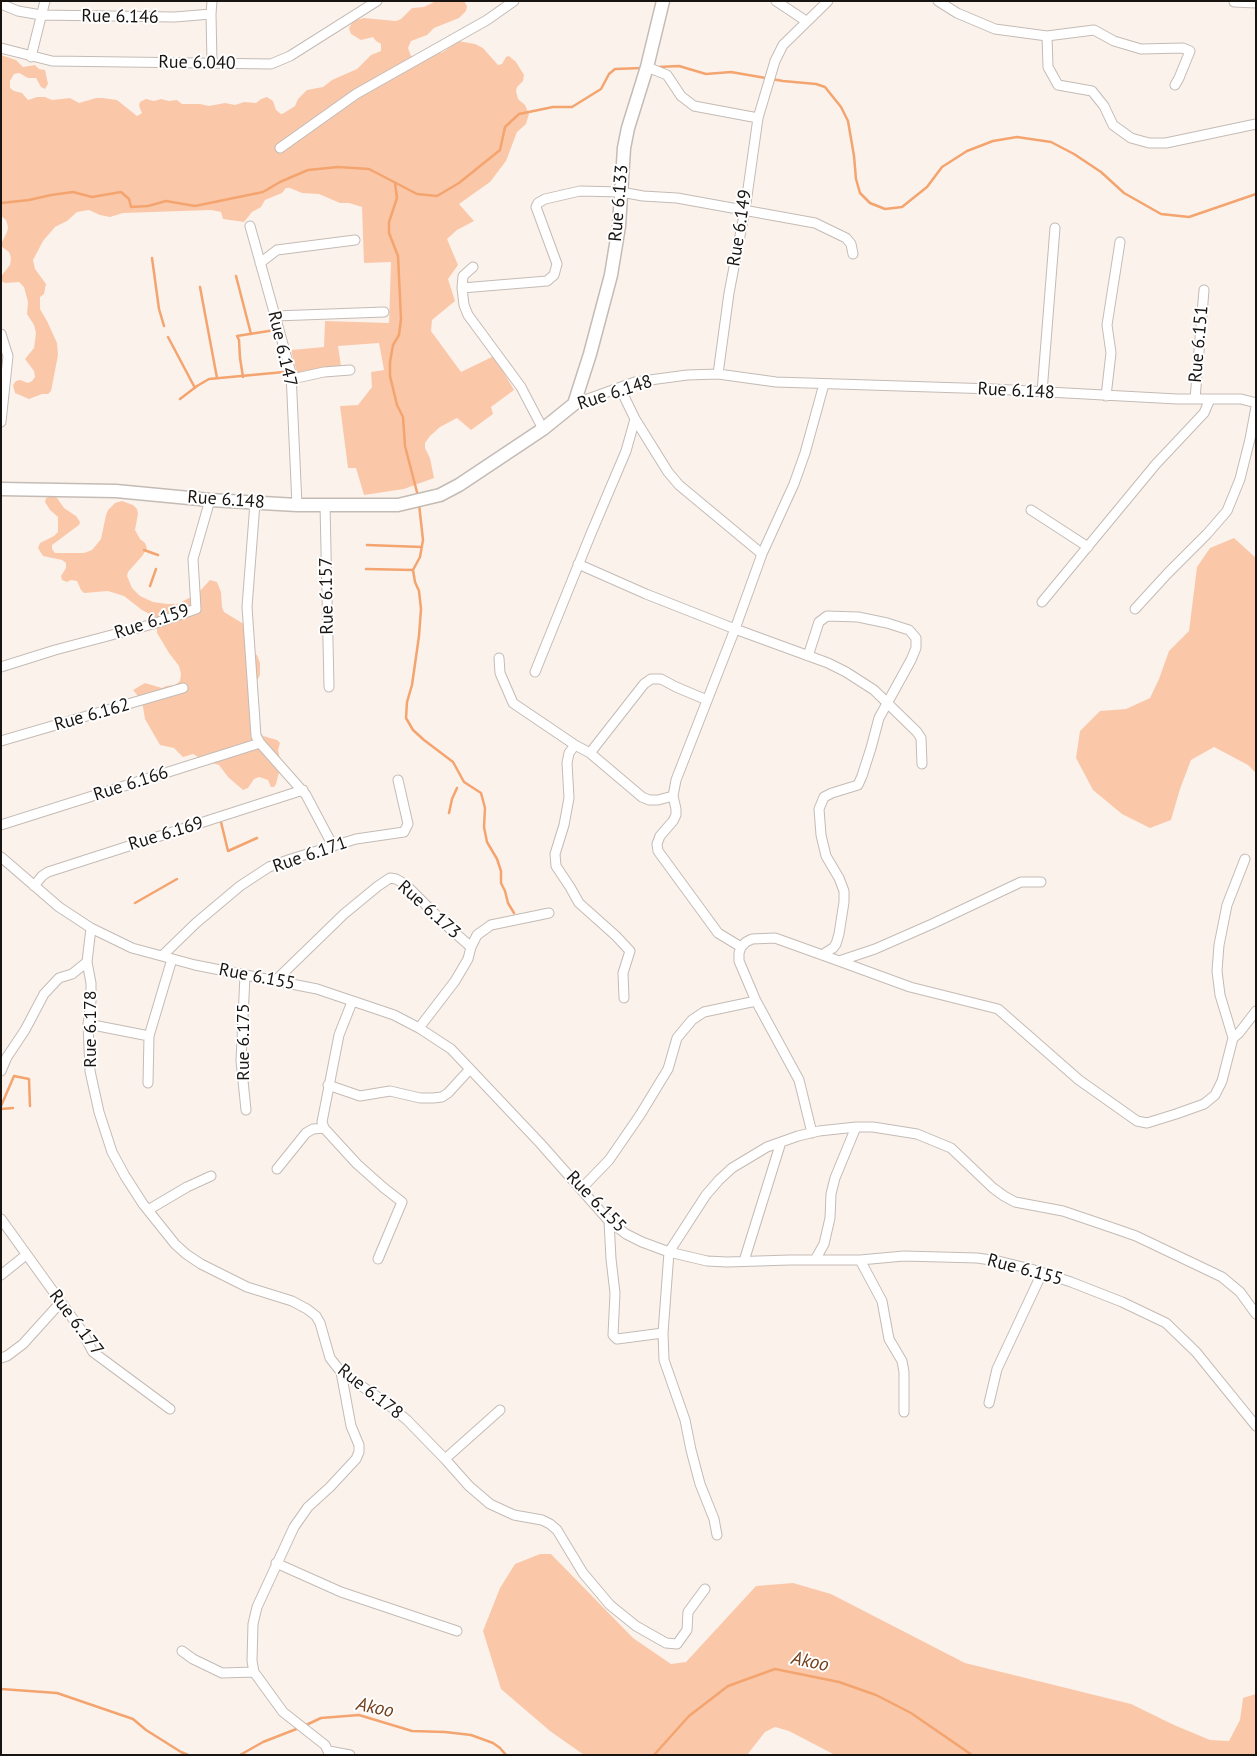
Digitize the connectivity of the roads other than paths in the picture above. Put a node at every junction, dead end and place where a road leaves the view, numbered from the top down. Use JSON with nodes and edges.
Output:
{"nodes":[{"id":1,"x":45,"y":1,"type":"edge"},
{"id":2,"x":212,"y":1,"type":"edge"},
{"id":3,"x":377,"y":1,"type":"edge"},
{"id":4,"x":514,"y":1,"type":"edge"},
{"id":5,"x":662,"y":1,"type":"edge"},
{"id":6,"x":776,"y":1,"type":"edge"},
{"id":7,"x":828,"y":1,"type":"edge"},
{"id":8,"x":938,"y":1,"type":"edge"},
{"id":9,"x":1234,"y":2,"type":"edge"},
{"id":10,"x":1256,"y":3,"type":"edge"},
{"id":11,"x":1,"y":4,"type":"edge"},
{"id":12,"x":211,"y":14,"type":"junction"},
{"id":13,"x":40,"y":16,"type":"junction"},
{"id":14,"x":806,"y":21,"type":"junction"},
{"id":15,"x":1047,"y":36,"type":"junction"},
{"id":16,"x":1,"y":48,"type":"edge"},
{"id":17,"x":31,"y":57,"type":"junction"},
{"id":18,"x":212,"y":63,"type":"junction"},
{"id":19,"x":647,"y":67,"type":"junction"},
{"id":20,"x":1175,"y":85,"type":"dead end"},
{"id":21,"x":758,"y":118,"type":"junction"},
{"id":22,"x":1256,"y":124,"type":"edge"},
{"id":23,"x":280,"y":148,"type":"dead end"},
{"id":24,"x":621,"y":192,"type":"junction"},
{"id":25,"x":745,"y":210,"type":"junction"},
{"id":26,"x":250,"y":226,"type":"dead end"},
{"id":27,"x":1055,"y":228,"type":"dead end"},
{"id":28,"x":355,"y":240,"type":"dead end"},
{"id":29,"x":1120,"y":242,"type":"dead end"},
{"id":30,"x":853,"y":254,"type":"dead end"},
{"id":31,"x":260,"y":263,"type":"junction"},
{"id":32,"x":473,"y":267,"type":"dead end"},
{"id":33,"x":462,"y":288,"type":"junction"},
{"id":34,"x":1204,"y":290,"type":"dead end"},
{"id":35,"x":384,"y":312,"type":"dead end"},
{"id":36,"x":275,"y":316,"type":"junction"},
{"id":37,"x":1,"y":334,"type":"edge"},
{"id":38,"x":4,"y":352,"type":"edge"},
{"id":39,"x":350,"y":370,"type":"dead end"},
{"id":40,"x":718,"y":374,"type":"junction"},
{"id":41,"x":292,"y":380,"type":"junction"},
{"id":42,"x":824,"y":384,"type":"junction"},
{"id":43,"x":620,"y":388,"type":"junction"},
{"id":44,"x":1042,"y":392,"type":"junction"},
{"id":45,"x":1106,"y":396,"type":"junction"},
{"id":46,"x":1194,"y":399,"type":"junction"},
{"id":47,"x":1210,"y":399,"type":"junction"},
{"id":48,"x":1256,"y":403,"type":"edge"},
{"id":49,"x":574,"y":404,"type":"junction"},
{"id":50,"x":1256,"y":407,"type":"edge"},
{"id":51,"x":636,"y":419,"type":"junction"},
{"id":52,"x":1,"y":422,"type":"edge"},
{"id":53,"x":543,"y":429,"type":"junction"},
{"id":54,"x":1,"y":489,"type":"edge"},
{"id":55,"x":210,"y":500,"type":"junction"},
{"id":56,"x":255,"y":503,"type":"junction"},
{"id":57,"x":297,"y":505,"type":"junction"},
{"id":58,"x":325,"y":505,"type":"junction"},
{"id":59,"x":1031,"y":510,"type":"dead end"},
{"id":60,"x":1088,"y":547,"type":"junction"},
{"id":61,"x":762,"y":554,"type":"junction"},
{"id":62,"x":578,"y":564,"type":"junction"},
{"id":63,"x":1042,"y":602,"type":"dead end"},
{"id":64,"x":1135,"y":609,"type":"dead end"},
{"id":65,"x":735,"y":629,"type":"junction"},
{"id":66,"x":808,"y":656,"type":"junction"},
{"id":67,"x":499,"y":658,"type":"dead end"},
{"id":68,"x":1,"y":667,"type":"edge"},
{"id":69,"x":535,"y":672,"type":"dead end"},
{"id":70,"x":330,"y":687,"type":"dead end"},
{"id":71,"x":183,"y":688,"type":"dead end"},
{"id":72,"x":707,"y":700,"type":"junction"},
{"id":73,"x":887,"y":702,"type":"junction"},
{"id":74,"x":1,"y":741,"type":"edge"},
{"id":75,"x":260,"y":743,"type":"junction"},
{"id":76,"x":575,"y":745,"type":"junction"},
{"id":77,"x":590,"y":752,"type":"junction"},
{"id":78,"x":922,"y":764,"type":"dead end"},
{"id":79,"x":398,"y":780,"type":"dead end"},
{"id":80,"x":303,"y":790,"type":"junction"},
{"id":81,"x":673,"y":796,"type":"junction"},
{"id":82,"x":1,"y":825,"type":"edge"},
{"id":83,"x":334,"y":846,"type":"junction"},
{"id":84,"x":1,"y":857,"type":"edge"},
{"id":85,"x":1245,"y":859,"type":"dead end"},
{"id":86,"x":1040,"y":882,"type":"dead end"},
{"id":87,"x":34,"y":886,"type":"junction"},
{"id":88,"x":549,"y":913,"type":"dead end"},
{"id":89,"x":91,"y":928,"type":"junction"},
{"id":90,"x":471,"y":947,"type":"junction"},
{"id":91,"x":741,"y":947,"type":"junction"},
{"id":92,"x":822,"y":955,"type":"junction"},
{"id":93,"x":162,"y":956,"type":"junction"},
{"id":94,"x":172,"y":959,"type":"junction"},
{"id":95,"x":839,"y":961,"type":"junction"},
{"id":96,"x":87,"y":962,"type":"junction"},
{"id":97,"x":245,"y":975,"type":"junction"},
{"id":98,"x":274,"y":981,"type":"junction"},
{"id":99,"x":624,"y":998,"type":"dead end"},
{"id":100,"x":756,"y":1001,"type":"junction"},
{"id":101,"x":352,"y":1002,"type":"junction"},
{"id":102,"x":1256,"y":1011,"type":"edge"},
{"id":103,"x":88,"y":1024,"type":"junction"},
{"id":104,"x":419,"y":1028,"type":"junction"},
{"id":105,"x":149,"y":1036,"type":"junction"},
{"id":106,"x":1232,"y":1038,"type":"junction"},
{"id":107,"x":470,"y":1068,"type":"junction"},
{"id":108,"x":1,"y":1071,"type":"edge"},
{"id":109,"x":148,"y":1083,"type":"dead end"},
{"id":110,"x":328,"y":1085,"type":"junction"},
{"id":111,"x":246,"y":1110,"type":"dead end"},
{"id":112,"x":856,"y":1127,"type":"junction"},
{"id":113,"x":324,"y":1128,"type":"junction"},
{"id":114,"x":812,"y":1133,"type":"junction"},
{"id":115,"x":781,"y":1142,"type":"junction"},
{"id":116,"x":276,"y":1169,"type":"dead end"},
{"id":117,"x":211,"y":1176,"type":"dead end"},
{"id":118,"x":581,"y":1189,"type":"junction"},
{"id":119,"x":148,"y":1210,"type":"junction"},
{"id":120,"x":1,"y":1219,"type":"edge"},
{"id":121,"x":609,"y":1221,"type":"junction"},
{"id":122,"x":669,"y":1252,"type":"junction"},
{"id":123,"x":26,"y":1255,"type":"junction"},
{"id":124,"x":378,"y":1259,"type":"dead end"},
{"id":125,"x":815,"y":1260,"type":"junction"},
{"id":126,"x":860,"y":1260,"type":"junction"},
{"id":127,"x":744,"y":1261,"type":"junction"},
{"id":128,"x":1042,"y":1273,"type":"junction"},
{"id":129,"x":1,"y":1275,"type":"edge"},
{"id":130,"x":60,"y":1303,"type":"junction"},
{"id":131,"x":1256,"y":1314,"type":"edge"},
{"id":132,"x":663,"y":1333,"type":"junction"},
{"id":133,"x":1,"y":1358,"type":"edge"},
{"id":134,"x":341,"y":1372,"type":"junction"},
{"id":135,"x":989,"y":1403,"type":"dead end"},
{"id":136,"x":170,"y":1409,"type":"dead end"},
{"id":137,"x":500,"y":1410,"type":"dead end"},
{"id":138,"x":904,"y":1412,"type":"dead end"},
{"id":139,"x":1256,"y":1426,"type":"edge"},
{"id":140,"x":445,"y":1458,"type":"junction"},
{"id":141,"x":717,"y":1535,"type":"dead end"},
{"id":142,"x":276,"y":1563,"type":"junction"},
{"id":143,"x":705,"y":1589,"type":"dead end"},
{"id":144,"x":457,"y":1631,"type":"dead end"},
{"id":145,"x":182,"y":1650,"type":"dead end"},
{"id":146,"x":254,"y":1672,"type":"junction"},
{"id":147,"x":330,"y":1753,"type":"edge"},
{"id":148,"x":350,"y":1755,"type":"edge"}],
"edges":[{"from":1,"to":13,"type":"street"},
{"from":2,"to":12,"type":"street"},
{"from":3,"to":18,"type":"street","name":"Rue 6.040"},
{"from":4,"to":23,"type":"street"},
{"from":5,"to":19,"type":"street","name":"Rue 6.133"},
{"from":6,"to":14,"type":"street"},
{"from":7,"to":14,"type":"street","name":"Rue 6.149"},
{"from":8,"to":15,"type":"street"},
{"from":9,"to":10,"type":"street"},
{"from":11,"to":13,"type":"street","name":"Rue 6.146"},
{"from":12,"to":13,"type":"street","name":"Rue 6.146"},
{"from":12,"to":18,"type":"street"},
{"from":13,"to":17,"type":"street"},
{"from":14,"to":21,"type":"street","name":"Rue 6.149"},
{"from":15,"to":20,"type":"street"},
{"from":15,"to":22,"type":"street"},
{"from":16,"to":17,"type":"street","name":"Rue 6.040"},
{"from":17,"to":18,"type":"street","name":"Rue 6.040"},
{"from":19,"to":21,"type":"street"},
{"from":19,"to":24,"type":"street","name":"Rue 6.133"},
{"from":21,"to":25,"type":"street","name":"Rue 6.149"},
{"from":24,"to":25,"type":"street"},
{"from":24,"to":33,"type":"street"},
{"from":24,"to":49,"type":"street","name":"Rue 6.133"},
{"from":25,"to":30,"type":"street"},
{"from":25,"to":40,"type":"street","name":"Rue 6.149"},
{"from":26,"to":31,"type":"street","name":"Rue 6.147"},
{"from":27,"to":44,"type":"street"},
{"from":28,"to":31,"type":"street"},
{"from":29,"to":45,"type":"street"},
{"from":31,"to":36,"type":"street","name":"Rue 6.147"},
{"from":32,"to":33,"type":"street"},
{"from":33,"to":53,"type":"street"},
{"from":34,"to":46,"type":"street","name":"Rue 6.151"},
{"from":35,"to":36,"type":"street"},
{"from":36,"to":41,"type":"street","name":"Rue 6.147"},
{"from":37,"to":38,"type":"street"},
{"from":38,"to":52,"type":"street"},
{"from":39,"to":41,"type":"street"},
{"from":40,"to":42,"type":"street","name":"Rue 6.148"},
{"from":40,"to":43,"type":"street","name":"Rue 6.148"},
{"from":41,"to":57,"type":"street","name":"Rue 6.147"},
{"from":42,"to":44,"type":"street","name":"Rue 6.148"},
{"from":42,"to":61,"type":"street"},
{"from":43,"to":49,"type":"street","name":"Rue 6.148"},
{"from":43,"to":51,"type":"street"},
{"from":44,"to":45,"type":"street","name":"Rue 6.148"},
{"from":45,"to":46,"type":"street","name":"Rue 6.148"},
{"from":46,"to":47,"type":"street","name":"Rue 6.148"},
{"from":47,"to":48,"type":"street","name":"Rue 6.148"},
{"from":47,"to":60,"type":"street"},
{"from":49,"to":53,"type":"street","name":"Rue 6.148"},
{"from":50,"to":64,"type":"street"},
{"from":51,"to":61,"type":"street"},
{"from":51,"to":62,"type":"street"},
{"from":53,"to":58,"type":"street","name":"Rue 6.148"},
{"from":54,"to":55,"type":"street","name":"Rue 6.148"},
{"from":55,"to":56,"type":"street","name":"Rue 6.148"},
{"from":55,"to":68,"type":"street","name":"Rue 6.159"},
{"from":56,"to":57,"type":"street","name":"Rue 6.148"},
{"from":56,"to":75,"type":"street"},
{"from":57,"to":58,"type":"street","name":"Rue 6.148"},
{"from":58,"to":70,"type":"street","name":"Rue 6.157"},
{"from":59,"to":60,"type":"street"},
{"from":60,"to":63,"type":"street"},
{"from":61,"to":65,"type":"street"},
{"from":62,"to":65,"type":"street"},
{"from":62,"to":69,"type":"street"},
{"from":65,"to":66,"type":"street"},
{"from":65,"to":72,"type":"street"},
{"from":66,"to":73,"type":"street"},
{"from":66,"to":73,"type":"street"},
{"from":67,"to":76,"type":"street"},
{"from":71,"to":74,"type":"street","name":"Rue 6.162"},
{"from":72,"to":77,"type":"street"},
{"from":72,"to":81,"type":"street"},
{"from":73,"to":78,"type":"street"},
{"from":73,"to":92,"type":"street"},
{"from":75,"to":80,"type":"street"},
{"from":75,"to":82,"type":"street","name":"Rue 6.166"},
{"from":76,"to":77,"type":"street"},
{"from":76,"to":99,"type":"street"},
{"from":77,"to":81,"type":"street"},
{"from":79,"to":83,"type":"street","name":"Rue 6.171"},
{"from":80,"to":83,"type":"street"},
{"from":80,"to":87,"type":"street","name":"Rue 6.169"},
{"from":81,"to":91,"type":"street"},
{"from":83,"to":93,"type":"street","name":"Rue 6.171"},
{"from":84,"to":87,"type":"street","name":"Rue 6.155"},
{"from":85,"to":106,"type":"street"},
{"from":86,"to":95,"type":"street"},
{"from":87,"to":89,"type":"street","name":"Rue 6.155"},
{"from":88,"to":90,"type":"street","name":"Rue 6.173"},
{"from":89,"to":93,"type":"street","name":"Rue 6.155"},
{"from":89,"to":96,"type":"street"},
{"from":90,"to":98,"type":"street","name":"Rue 6.173"},
{"from":90,"to":104,"type":"street"},
{"from":91,"to":92,"type":"street"},
{"from":91,"to":100,"type":"street"},
{"from":92,"to":95,"type":"street"},
{"from":93,"to":94,"type":"street","name":"Rue 6.155"},
{"from":94,"to":97,"type":"street","name":"Rue 6.155"},
{"from":94,"to":105,"type":"street"},
{"from":95,"to":106,"type":"street"},
{"from":96,"to":103,"type":"street","name":"Rue 6.178"},
{"from":96,"to":108,"type":"street"},
{"from":97,"to":98,"type":"street","name":"Rue 6.155"},
{"from":97,"to":111,"type":"street","name":"Rue 6.175"},
{"from":98,"to":101,"type":"street","name":"Rue 6.155"},
{"from":100,"to":114,"type":"street"},
{"from":100,"to":118,"type":"street"},
{"from":101,"to":104,"type":"street","name":"Rue 6.155"},
{"from":101,"to":110,"type":"street"},
{"from":102,"to":106,"type":"street"},
{"from":103,"to":105,"type":"street"},
{"from":103,"to":119,"type":"street","name":"Rue 6.178"},
{"from":104,"to":107,"type":"street","name":"Rue 6.155"},
{"from":105,"to":109,"type":"street"},
{"from":107,"to":110,"type":"street"},
{"from":107,"to":118,"type":"street","name":"Rue 6.155"},
{"from":110,"to":113,"type":"street"},
{"from":112,"to":114,"type":"street"},
{"from":112,"to":125,"type":"street"},
{"from":112,"to":131,"type":"street"},
{"from":113,"to":116,"type":"street"},
{"from":113,"to":124,"type":"street"},
{"from":114,"to":115,"type":"street"},
{"from":115,"to":122,"type":"street"},
{"from":115,"to":127,"type":"street"},
{"from":117,"to":119,"type":"street"},
{"from":118,"to":121,"type":"street","name":"Rue 6.155"},
{"from":119,"to":134,"type":"street","name":"Rue 6.178"},
{"from":120,"to":123,"type":"street","name":"Rue 6.177"},
{"from":121,"to":122,"type":"street","name":"Rue 6.155"},
{"from":121,"to":132,"type":"street"},
{"from":122,"to":127,"type":"street","name":"Rue 6.155"},
{"from":122,"to":132,"type":"street"},
{"from":123,"to":129,"type":"street"},
{"from":123,"to":130,"type":"street","name":"Rue 6.177"},
{"from":125,"to":126,"type":"street","name":"Rue 6.155"},
{"from":125,"to":127,"type":"street","name":"Rue 6.155"},
{"from":126,"to":128,"type":"street","name":"Rue 6.155"},
{"from":126,"to":138,"type":"street"},
{"from":128,"to":135,"type":"street"},
{"from":128,"to":139,"type":"street","name":"Rue 6.155"},
{"from":130,"to":133,"type":"street"},
{"from":130,"to":136,"type":"street","name":"Rue 6.177"},
{"from":132,"to":141,"type":"street"},
{"from":134,"to":140,"type":"street","name":"Rue 6.178"},
{"from":134,"to":142,"type":"street"},
{"from":137,"to":140,"type":"street"},
{"from":140,"to":143,"type":"street","name":"Rue 6.178"},
{"from":142,"to":144,"type":"street"},
{"from":142,"to":146,"type":"street"},
{"from":145,"to":146,"type":"street"},
{"from":146,"to":147,"type":"street"},
{"from":147,"to":148,"type":"street"}]}
